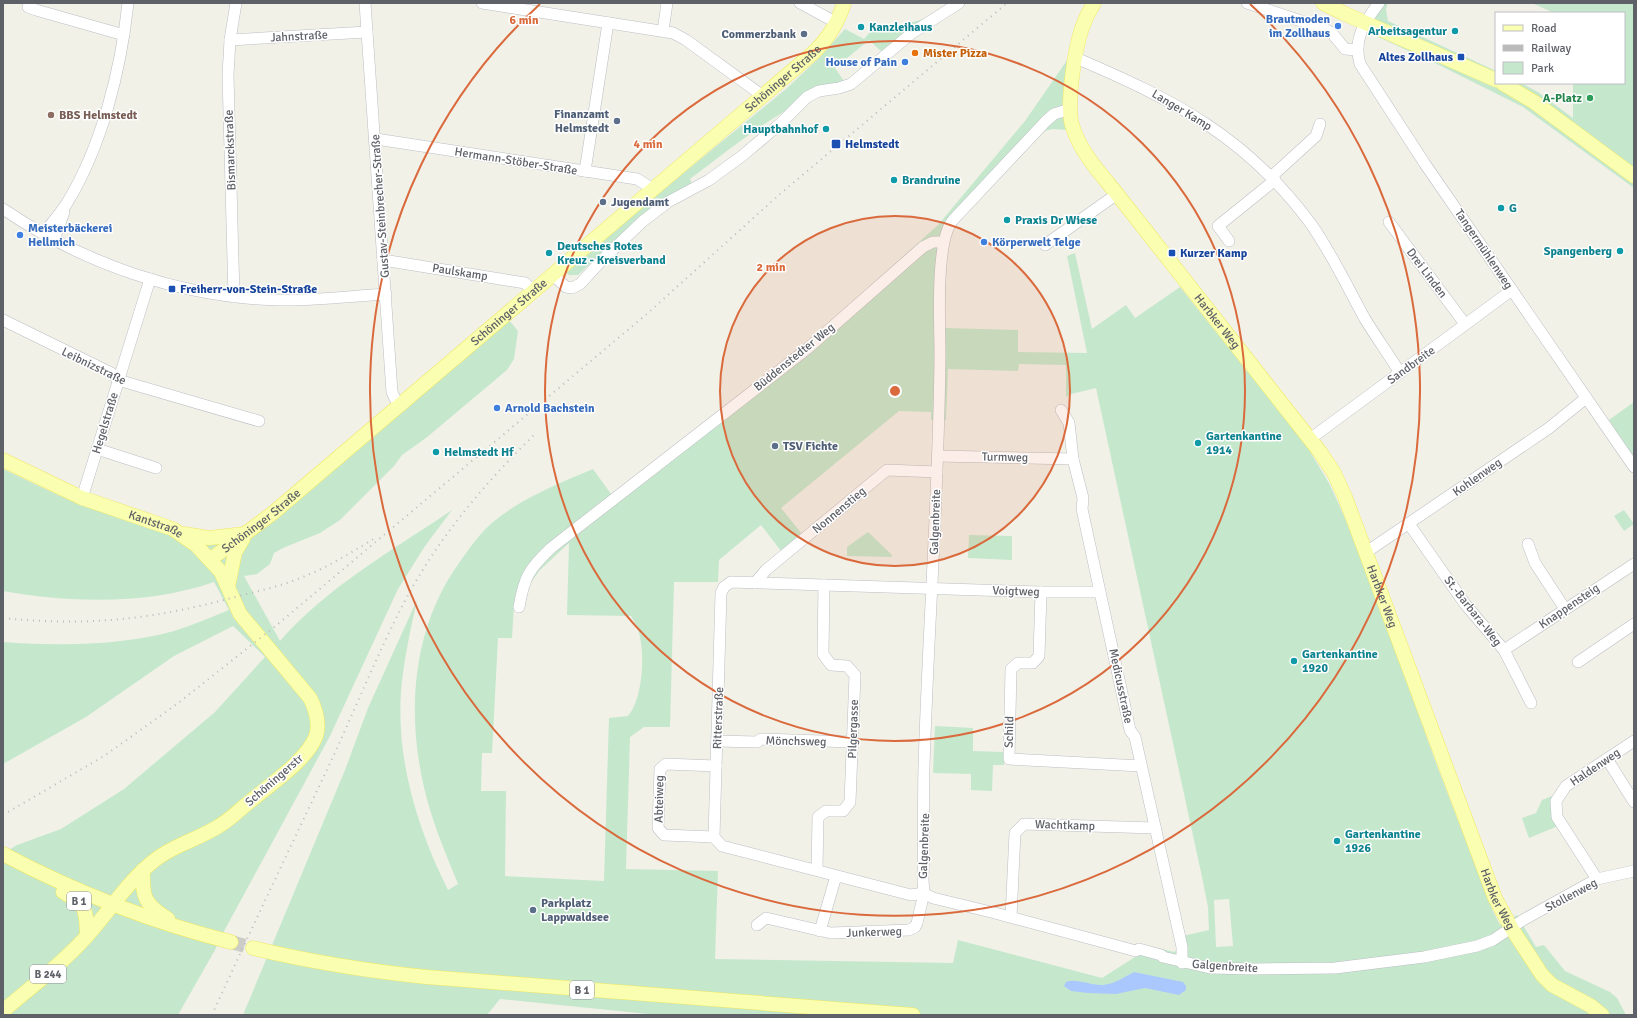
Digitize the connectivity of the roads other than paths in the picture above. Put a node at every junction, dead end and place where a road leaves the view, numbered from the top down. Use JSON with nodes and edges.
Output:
{"nodes":[{"id":1,"x":30,"y":3,"type":"edge"},
{"id":2,"x":128,"y":3,"type":"edge"},
{"id":3,"x":236,"y":3,"type":"edge"},
{"id":4,"x":365,"y":3,"type":"edge"},
{"id":5,"x":482,"y":3,"type":"edge"},
{"id":6,"x":667,"y":3,"type":"edge"},
{"id":7,"x":800,"y":3,"type":"edge"},
{"id":8,"x":844,"y":3,"type":"edge"},
{"id":9,"x":959,"y":3,"type":"edge"},
{"id":10,"x":1094,"y":3,"type":"edge"},
{"id":11,"x":1247,"y":3,"type":"edge"},
{"id":12,"x":1324,"y":3,"type":"edge"},
{"id":13,"x":1379,"y":3,"type":"edge"},
{"id":14,"x":537,"y":7,"type":"edge"},
{"id":15,"x":608,"y":23,"type":"junction"},
{"id":16,"x":837,"y":23,"type":"junction"},
{"id":17,"x":1364,"y":23,"type":"junction"},
{"id":18,"x":367,"y":32,"type":"junction"},
{"id":19,"x":663,"y":32,"type":"junction"},
{"id":20,"x":124,"y":36,"type":"junction"},
{"id":21,"x":230,"y":40,"type":"junction"},
{"id":22,"x":1357,"y":50,"type":"junction"},
{"id":23,"x":1076,"y":58,"type":"junction"},
{"id":24,"x":1495,"y":80,"type":"edge"},
{"id":25,"x":1504,"y":84,"type":"edge"},
{"id":26,"x":763,"y":96,"type":"junction"},
{"id":27,"x":1070,"y":110,"type":"junction"},
{"id":28,"x":1320,"y":124,"type":"dead end"},
{"id":29,"x":376,"y":139,"type":"junction"},
{"id":30,"x":585,"y":171,"type":"junction"},
{"id":31,"x":1634,"y":176,"type":"edge"},
{"id":32,"x":1273,"y":179,"type":"junction"},
{"id":33,"x":653,"y":189,"type":"junction"},
{"id":34,"x":1117,"y":194,"type":"junction"},
{"id":35,"x":66,"y":204,"type":"junction"},
{"id":36,"x":3,"y":209,"type":"edge"},
{"id":37,"x":1389,"y":222,"type":"dead end"},
{"id":38,"x":43,"y":234,"type":"junction"},
{"id":39,"x":54,"y":240,"type":"junction"},
{"id":40,"x":1229,"y":241,"type":"dead end"},
{"id":41,"x":943,"y":242,"type":"junction"},
{"id":42,"x":1045,"y":245,"type":"dead end"},
{"id":43,"x":383,"y":260,"type":"junction"},
{"id":44,"x":553,"y":275,"type":"junction"},
{"id":45,"x":150,"y":279,"type":"junction"},
{"id":46,"x":1512,"y":290,"type":"junction"},
{"id":47,"x":534,"y":292,"type":"junction"},
{"id":48,"x":386,"y":294,"type":"junction"},
{"id":49,"x":234,"y":297,"type":"junction"},
{"id":50,"x":3,"y":320,"type":"edge"},
{"id":51,"x":1465,"y":324,"type":"junction"},
{"id":52,"x":1400,"y":373,"type":"junction"},
{"id":53,"x":118,"y":380,"type":"junction"},
{"id":54,"x":1586,"y":398,"type":"junction"},
{"id":55,"x":399,"y":407,"type":"junction"},
{"id":56,"x":1061,"y":410,"type":"dead end"},
{"id":57,"x":259,"y":421,"type":"dead end"},
{"id":58,"x":1310,"y":439,"type":"junction"},
{"id":59,"x":97,"y":449,"type":"junction"},
{"id":60,"x":937,"y":456,"type":"junction"},
{"id":61,"x":1074,"y":459,"type":"junction"},
{"id":62,"x":3,"y":460,"type":"edge"},
{"id":63,"x":1634,"y":467,"type":"edge"},
{"id":64,"x":156,"y":468,"type":"dead end"},
{"id":65,"x":937,"y":472,"type":"junction"},
{"id":66,"x":82,"y":498,"type":"junction"},
{"id":67,"x":1409,"y":524,"type":"junction"},
{"id":68,"x":180,"y":533,"type":"junction"},
{"id":69,"x":247,"y":533,"type":"junction"},
{"id":70,"x":1528,"y":544,"type":"dead end"},
{"id":71,"x":1365,"y":553,"type":"junction"},
{"id":72,"x":211,"y":559,"type":"junction"},
{"id":73,"x":1634,"y":564,"type":"edge"},
{"id":74,"x":755,"y":583,"type":"junction"},
{"id":75,"x":824,"y":585,"type":"junction"},
{"id":76,"x":228,"y":586,"type":"junction"},
{"id":77,"x":932,"y":589,"type":"junction"},
{"id":78,"x":1041,"y":592,"type":"junction"},
{"id":79,"x":1100,"y":592,"type":"junction"},
{"id":80,"x":519,"y":607,"type":"dead end"},
{"id":81,"x":1565,"y":608,"type":"junction"},
{"id":82,"x":1634,"y":624,"type":"edge"},
{"id":83,"x":263,"y":642,"type":"joint"},
{"id":84,"x":1504,"y":650,"type":"junction"},
{"id":85,"x":1578,"y":662,"type":"dead end"},
{"id":86,"x":1531,"y":702,"type":"dead end"},
{"id":87,"x":1634,"y":740,"type":"edge"},
{"id":88,"x":717,"y":741,"type":"junction"},
{"id":89,"x":852,"y":742,"type":"junction"},
{"id":90,"x":1607,"y":759,"type":"junction"},
{"id":91,"x":716,"y":766,"type":"junction"},
{"id":92,"x":1141,"y":766,"type":"junction"},
{"id":93,"x":1634,"y":802,"type":"edge"},
{"id":94,"x":1155,"y":828,"type":"junction"},
{"id":95,"x":714,"y":837,"type":"junction"},
{"id":96,"x":3,"y":854,"type":"edge"},
{"id":97,"x":144,"y":870,"type":"junction"},
{"id":98,"x":816,"y":870,"type":"junction"},
{"id":99,"x":1634,"y":871,"type":"edge"},
{"id":100,"x":836,"y":876,"type":"junction"},
{"id":101,"x":50,"y":878,"type":"junction"},
{"id":102,"x":1597,"y":879,"type":"junction"},
{"id":103,"x":924,"y":893,"type":"junction"},
{"id":104,"x":113,"y":905,"type":"junction"},
{"id":105,"x":1011,"y":917,"type":"junction"},
{"id":106,"x":757,"y":925,"type":"dead end"},
{"id":107,"x":180,"y":927,"type":"junction"},
{"id":108,"x":1512,"y":929,"type":"junction"},
{"id":109,"x":820,"y":931,"type":"junction"},
{"id":110,"x":87,"y":936,"type":"junction"},
{"id":111,"x":231,"y":942,"type":"tunnel mouth"},
{"id":112,"x":253,"y":948,"type":"tunnel mouth"},
{"id":113,"x":1182,"y":963,"type":"junction"},
{"id":114,"x":3,"y":1011,"type":"edge"},
{"id":115,"x":913,"y":1015,"type":"edge"},
{"id":116,"x":1602,"y":1015,"type":"edge"}],
"edges":[{"from":1,"to":20,"type":"street"},
{"from":2,"to":20,"type":"street"},
{"from":3,"to":21,"type":"street","name":"Bismarckstraße"},
{"from":4,"to":18,"type":"street","name":"Gustav-Steinbrecher-Straße"},
{"from":5,"to":14,"type":"street"},
{"from":6,"to":19,"type":"street"},
{"from":7,"to":16,"type":"street"},
{"from":8,"to":16,"type":"main road","name":"Schöninger Straße"},
{"from":9,"to":44,"type":"street"},
{"from":10,"to":23,"type":"main road","name":"Harbker Weg"},
{"from":11,"to":22,"type":"street"},
{"from":12,"to":17,"type":"main road"},
{"from":13,"to":17,"type":"street"},
{"from":14,"to":15,"type":"street"},
{"from":15,"to":19,"type":"street"},
{"from":15,"to":30,"type":"street"},
{"from":16,"to":26,"type":"main road","name":"Schöninger Straße"},
{"from":17,"to":22,"type":"street"},
{"from":17,"to":24,"type":"main road"},
{"from":18,"to":21,"type":"street","name":"Jahnstraße"},
{"from":18,"to":29,"type":"street","name":"Gustav-Steinbrecher-Straße"},
{"from":19,"to":26,"type":"street"},
{"from":20,"to":35,"type":"street"},
{"from":21,"to":49,"type":"street","name":"Bismarckstraße"},
{"from":22,"to":46,"type":"street","name":"Tangermühlenweg"},
{"from":23,"to":27,"type":"main road","name":"Harbker Weg"},
{"from":23,"to":32,"type":"street","name":"Langer Kamp"},
{"from":25,"to":31,"type":"main road"},
{"from":26,"to":33,"type":"main road","name":"Schöninger Straße"},
{"from":27,"to":34,"type":"main road","name":"Harbker Weg"},
{"from":27,"to":41,"type":"street"},
{"from":28,"to":32,"type":"street"},
{"from":29,"to":30,"type":"street","name":"Hermann-Stöber-Straße"},
{"from":29,"to":43,"type":"street","name":"Gustav-Steinbrecher-Straße"},
{"from":30,"to":33,"type":"street","name":"Hermann-Stöber-Straße"},
{"from":32,"to":40,"type":"street"},
{"from":32,"to":52,"type":"street","name":"Langer Kamp"},
{"from":33,"to":44,"type":"main road","name":"Schöninger Straße"},
{"from":34,"to":42,"type":"street"},
{"from":34,"to":58,"type":"main road","name":"Harbker Weg"},
{"from":35,"to":38,"type":"street"},
{"from":35,"to":39,"type":"street"},
{"from":36,"to":38,"type":"street"},
{"from":37,"to":51,"type":"street","name":"Drei Linden"},
{"from":38,"to":39,"type":"street"},
{"from":39,"to":45,"type":"street"},
{"from":41,"to":60,"type":"street","name":"Galgenbreite"},
{"from":41,"to":80,"type":"street","name":"Büddenstedter Weg"},
{"from":43,"to":47,"type":"street","name":"Paulskamp"},
{"from":43,"to":48,"type":"street","name":"Gustav-Steinbrecher-Straße"},
{"from":44,"to":47,"type":"main road","name":"Schöninger Straße"},
{"from":45,"to":49,"type":"street"},
{"from":45,"to":53,"type":"street","name":"Hegelstraße"},
{"from":46,"to":51,"type":"street","name":"Sandbreite"},
{"from":46,"to":54,"type":"street","name":"Tangermühlenweg"},
{"from":47,"to":55,"type":"main road","name":"Schöninger Straße"},
{"from":48,"to":49,"type":"street"},
{"from":48,"to":55,"type":"street","name":"Gustav-Steinbrecher-Straße"},
{"from":50,"to":53,"type":"street","name":"Leibnizstraße"},
{"from":51,"to":52,"type":"street","name":"Sandbreite"},
{"from":52,"to":58,"type":"street","name":"Sandbreite"},
{"from":53,"to":57,"type":"street","name":"Leibnizstraße"},
{"from":53,"to":59,"type":"street","name":"Hegelstraße"},
{"from":54,"to":63,"type":"street","name":"Tangermühlenweg"},
{"from":54,"to":67,"type":"street","name":"Kohlenweg"},
{"from":55,"to":69,"type":"main road","name":"Schöninger Straße"},
{"from":56,"to":61,"type":"street","name":"Medicusstraße"},
{"from":58,"to":71,"type":"main road","name":"Harbker Weg"},
{"from":59,"to":64,"type":"street"},
{"from":59,"to":66,"type":"street","name":"Hegelstraße"},
{"from":60,"to":61,"type":"street","name":"Turmweg"},
{"from":60,"to":65,"type":"street","name":"Galgenbreite"},
{"from":61,"to":79,"type":"street","name":"Medicusstraße"},
{"from":62,"to":66,"type":"main road","name":"Kantstraße"},
{"from":65,"to":74,"type":"street","name":"Nonnenstieg"},
{"from":65,"to":77,"type":"street","name":"Galgenbreite"},
{"from":66,"to":68,"type":"main road","name":"Kantstraße"},
{"from":67,"to":71,"type":"street","name":"Kohlenweg"},
{"from":67,"to":84,"type":"street","name":"St.-Barbara-Weg"},
{"from":68,"to":69,"type":"main road"},
{"from":68,"to":72,"type":"main road","name":"Kantstraße"},
{"from":69,"to":72,"type":"main road","name":"Schöninger Straße"},
{"from":69,"to":76,"type":"main road"},
{"from":70,"to":81,"type":"street"},
{"from":71,"to":108,"type":"main road","name":"Harbker Weg"},
{"from":72,"to":76,"type":"main road","name":"Kantstraße"},
{"from":73,"to":81,"type":"street","name":"Knappensteig"},
{"from":74,"to":75,"type":"street","name":"Ritterstraße"},
{"from":74,"to":88,"type":"street","name":"Ritterstraße"},
{"from":75,"to":77,"type":"street","name":"Ritterstraße"},
{"from":75,"to":89,"type":"street","name":"Pilgergasse"},
{"from":76,"to":83,"type":"main road","name":"Kantstraße"},
{"from":77,"to":78,"type":"street","name":"Voigtweg"},
{"from":77,"to":103,"type":"street","name":"Galgenbreite"},
{"from":78,"to":79,"type":"street","name":"Voigtweg"},
{"from":78,"to":92,"type":"street","name":"Schild"},
{"from":79,"to":92,"type":"street","name":"Medicusstraße"},
{"from":81,"to":84,"type":"street","name":"Knappensteig"},
{"from":82,"to":85,"type":"street"},
{"from":83,"to":97,"type":"main road","name":"Schöningerstr"},
{"from":84,"to":86,"type":"street","name":"St.-Barbara-Weg"},
{"from":87,"to":90,"type":"street","name":"Haldenweg"},
{"from":88,"to":89,"type":"street","name":"Mönchsweg"},
{"from":88,"to":91,"type":"street","name":"Ritterstraße"},
{"from":89,"to":98,"type":"street","name":"Pilgergasse"},
{"from":90,"to":93,"type":"street"},
{"from":90,"to":102,"type":"street","name":"Haldenweg"},
{"from":91,"to":95,"type":"street","name":"Ritterstraße"},
{"from":91,"to":95,"type":"street","name":"Abteiweg"},
{"from":92,"to":94,"type":"street","name":"Medicusstraße"},
{"from":94,"to":105,"type":"street","name":"Wachtkamp"},
{"from":94,"to":113,"type":"street","name":"Medicusstraße"},
{"from":95,"to":98,"type":"street"},
{"from":96,"to":101,"type":"main road","number":"B 1"},
{"from":97,"to":104,"type":"main road"},
{"from":97,"to":107,"type":"main road"},
{"from":98,"to":100,"type":"street"},
{"from":99,"to":102,"type":"street","name":"Stollenweg"},
{"from":100,"to":103,"type":"street"},
{"from":100,"to":109,"type":"street"},
{"from":101,"to":104,"type":"main road","number":"B 1"},
{"from":101,"to":110,"type":"main road","number":"B 1"},
{"from":102,"to":108,"type":"street","name":"Stollenweg"},
{"from":103,"to":105,"type":"street","name":"Galgenbreite"},
{"from":103,"to":109,"type":"street","name":"Junkerweg"},
{"from":104,"to":107,"type":"main road","number":"B 1"},
{"from":104,"to":110,"type":"main road","number":"B 244"},
{"from":105,"to":113,"type":"street","name":"Galgenbreite"},
{"from":106,"to":109,"type":"street","name":"Junkerweg"},
{"from":107,"to":111,"type":"main road","number":"B 1"},
{"from":108,"to":113,"type":"street","name":"Galgenbreite"},
{"from":108,"to":116,"type":"main road","name":"Harbker Weg"},
{"from":110,"to":114,"type":"main road","number":"B 244"},
{"from":112,"to":115,"type":"main road","number":"B 1"}]}
